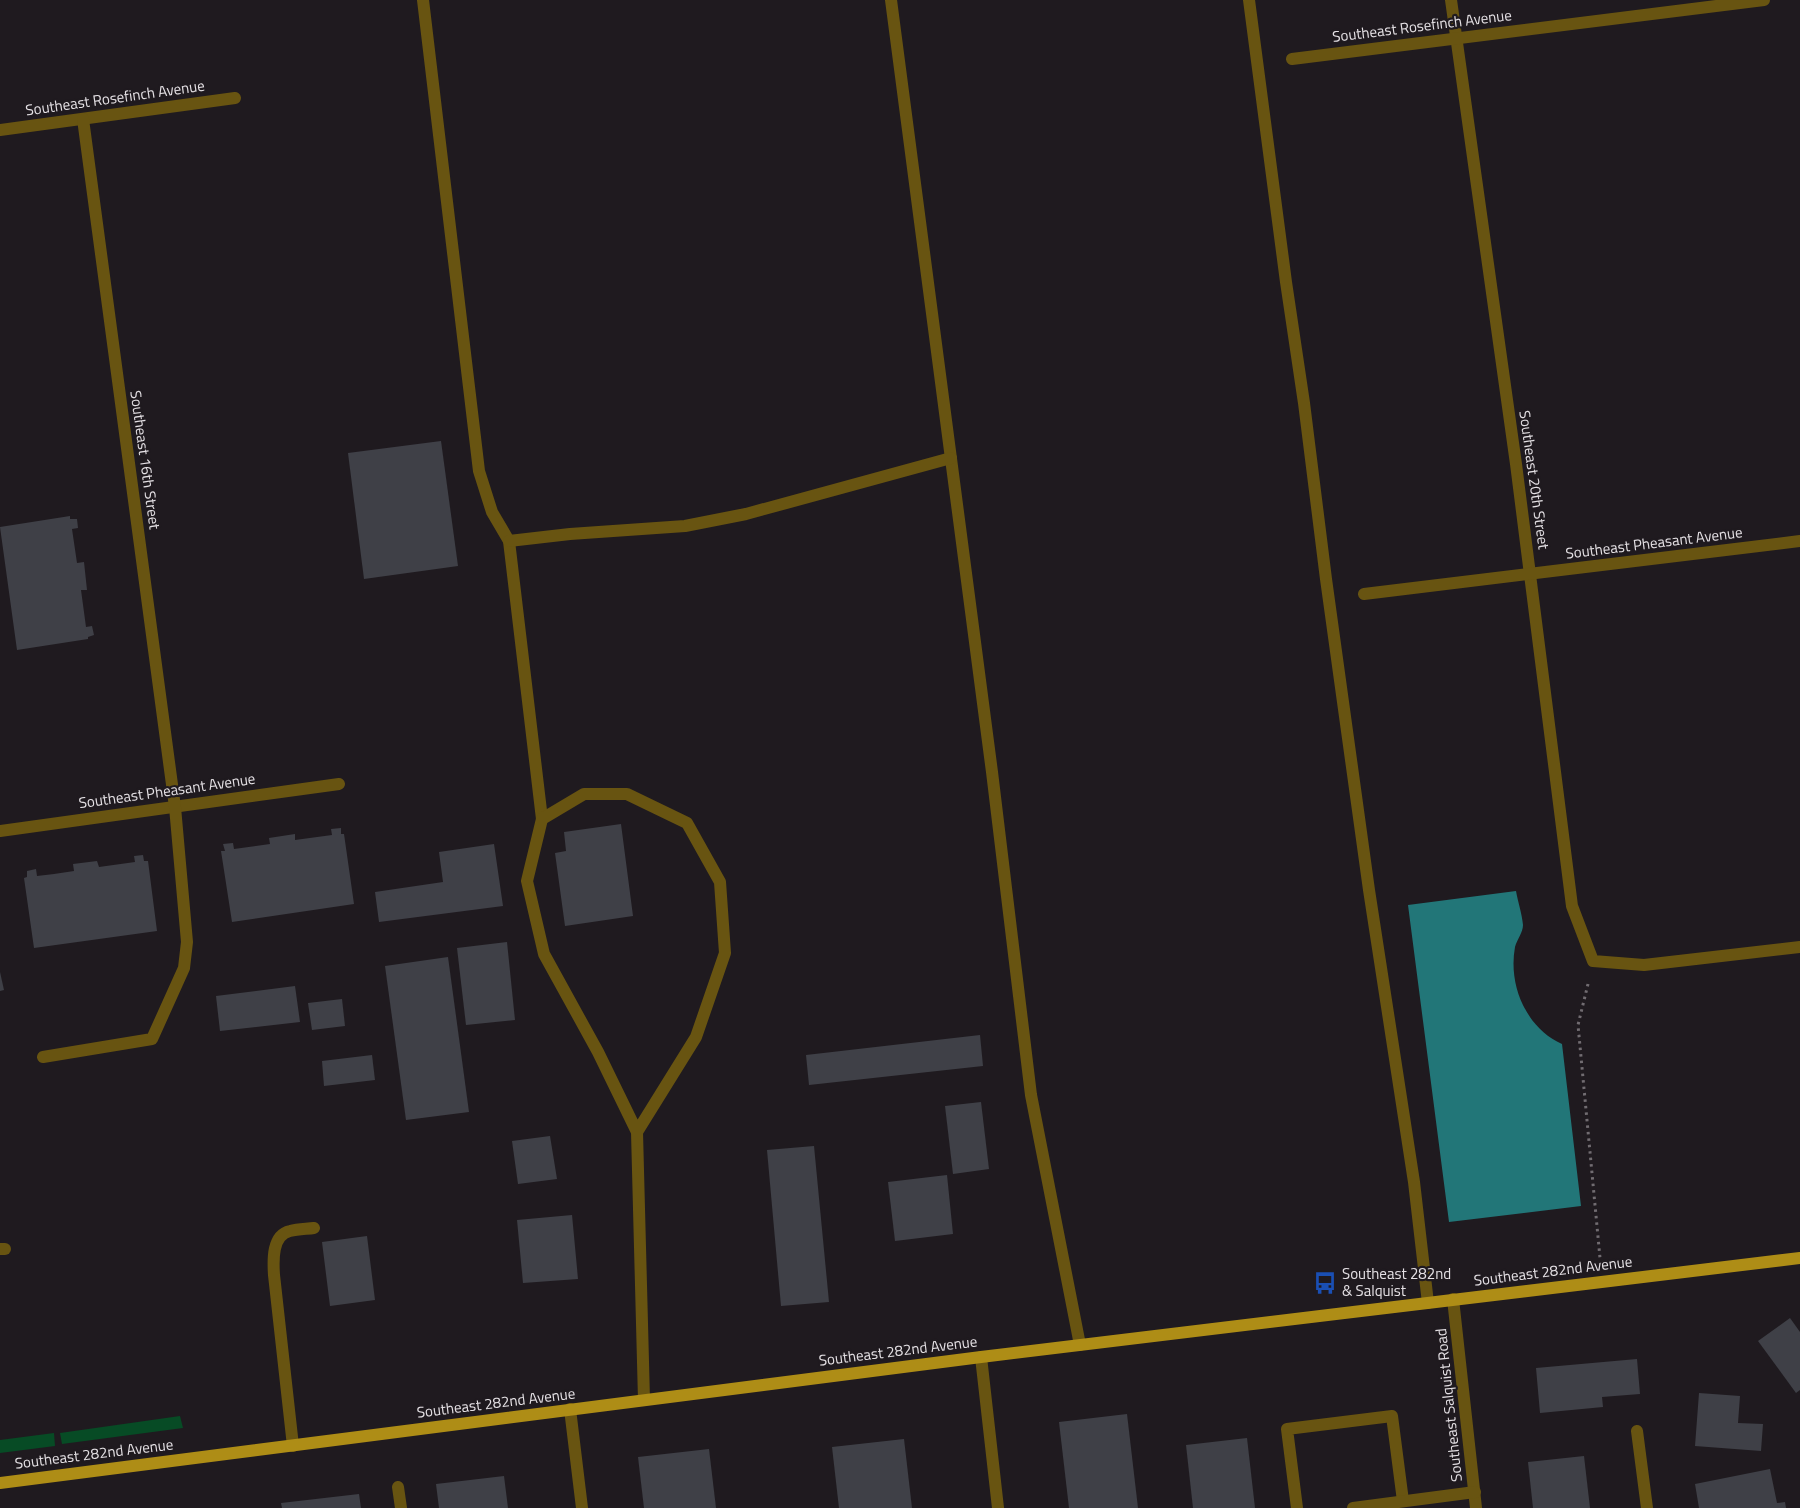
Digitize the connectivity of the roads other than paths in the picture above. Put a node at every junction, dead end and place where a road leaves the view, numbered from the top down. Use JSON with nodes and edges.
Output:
{"nodes":[{"id":1,"x":423,"y":0,"type":"edge"},
{"id":2,"x":891,"y":0,"type":"edge"},
{"id":3,"x":1249,"y":0,"type":"edge"},
{"id":4,"x":1451,"y":0,"type":"edge"},
{"id":5,"x":1764,"y":0,"type":"edge"},
{"id":6,"x":1457,"y":38,"type":"junction"},
{"id":7,"x":1292,"y":59,"type":"dead end"},
{"id":8,"x":235,"y":98,"type":"dead end"},
{"id":9,"x":83,"y":119,"type":"junction"},
{"id":10,"x":0,"y":130,"type":"edge"},
{"id":11,"x":951,"y":458,"type":"junction"},
{"id":12,"x":509,"y":541,"type":"junction"},
{"id":13,"x":1800,"y":541,"type":"edge"},
{"id":14,"x":1530,"y":574,"type":"junction"},
{"id":15,"x":1364,"y":594,"type":"dead end"},
{"id":16,"x":339,"y":784,"type":"dead end"},
{"id":17,"x":175,"y":806,"type":"junction"},
{"id":18,"x":542,"y":819,"type":"junction"},
{"id":19,"x":0,"y":831,"type":"edge"},
{"id":20,"x":1800,"y":947,"type":"edge"},
{"id":21,"x":43,"y":1057,"type":"dead end"},
{"id":22,"x":637,"y":1132,"type":"junction"},
{"id":23,"x":314,"y":1228,"type":"dead end"},
{"id":24,"x":1800,"y":1258,"type":"edge"},
{"id":25,"x":1453,"y":1299,"type":"junction"},
{"id":26,"x":1428,"y":1303,"type":"junction"},
{"id":27,"x":1080,"y":1345,"type":"junction"},
{"id":28,"x":981,"y":1357,"type":"junction"},
{"id":29,"x":644,"y":1400,"type":"junction"},
{"id":30,"x":570,"y":1409,"type":"junction"},
{"id":31,"x":1637,"y":1431,"type":"dead end"},
{"id":32,"x":292,"y":1446,"type":"junction"},
{"id":33,"x":0,"y":1483,"type":"edge"},
{"id":34,"x":398,"y":1488,"type":"dead end"},
{"id":35,"x":1475,"y":1492,"type":"junction"},
{"id":36,"x":1403,"y":1501,"type":"junction"},
{"id":37,"x":401,"y":1508,"type":"edge"},
{"id":38,"x":582,"y":1508,"type":"edge"},
{"id":39,"x":998,"y":1508,"type":"edge"},
{"id":40,"x":1297,"y":1508,"type":"edge"},
{"id":41,"x":1353,"y":1508,"type":"edge"},
{"id":42,"x":1476,"y":1508,"type":"edge"},
{"id":43,"x":1647,"y":1508,"type":"edge"}],
"edges":[{"from":1,"to":12,"type":"street"},
{"from":2,"to":11,"type":"street"},
{"from":3,"to":26,"type":"street"},
{"from":4,"to":6,"type":"street","name":"Southeast 20th Street"},
{"from":5,"to":6,"type":"street","name":"Southeast Rosefinch Avenue"},
{"from":6,"to":7,"type":"street","name":"Southeast Rosefinch Avenue"},
{"from":6,"to":14,"type":"street","name":"Southeast 20th Street"},
{"from":8,"to":9,"type":"street","name":"Southeast Rosefinch Avenue"},
{"from":9,"to":10,"type":"street","name":"Southeast Rosefinch Avenue"},
{"from":9,"to":17,"type":"street","name":"Southeast 16th Street"},
{"from":11,"to":12,"type":"street"},
{"from":11,"to":27,"type":"street"},
{"from":12,"to":18,"type":"street"},
{"from":13,"to":14,"type":"street","name":"Southeast Pheasant Avenue"},
{"from":14,"to":15,"type":"street","name":"Southeast Pheasant Avenue"},
{"from":14,"to":20,"type":"street","name":"Southeast 20th Street"},
{"from":16,"to":17,"type":"street","name":"Southeast Pheasant Avenue"},
{"from":17,"to":19,"type":"street","name":"Southeast Pheasant Avenue"},
{"from":17,"to":21,"type":"street","name":"Southeast 16th Street"},
{"from":18,"to":22,"type":"street"},
{"from":18,"to":22,"type":"street"},
{"from":22,"to":29,"type":"street"},
{"from":23,"to":32,"type":"street"},
{"from":24,"to":25,"type":"main road","name":"Southeast 282nd Avenue"},
{"from":25,"to":26,"type":"main road","name":"Southeast 282nd Avenue"},
{"from":25,"to":35,"type":"street","name":"Southeast Salquist Road"},
{"from":26,"to":27,"type":"main road","name":"Southeast 282nd Avenue"},
{"from":27,"to":28,"type":"main road","name":"Southeast 282nd Avenue"},
{"from":28,"to":29,"type":"main road","name":"Southeast 282nd Avenue"},
{"from":28,"to":39,"type":"street"},
{"from":29,"to":30,"type":"main road","name":"Southeast 282nd Avenue"},
{"from":30,"to":32,"type":"main road","name":"Southeast 282nd Avenue"},
{"from":30,"to":38,"type":"street"},
{"from":31,"to":43,"type":"street"},
{"from":32,"to":33,"type":"main road","name":"Southeast 282nd Avenue"},
{"from":34,"to":37,"type":"street"},
{"from":35,"to":36,"type":"street"},
{"from":35,"to":42,"type":"street","name":"Southeast Salquist Road"},
{"from":36,"to":40,"type":"street"},
{"from":36,"to":41,"type":"street"}]}
